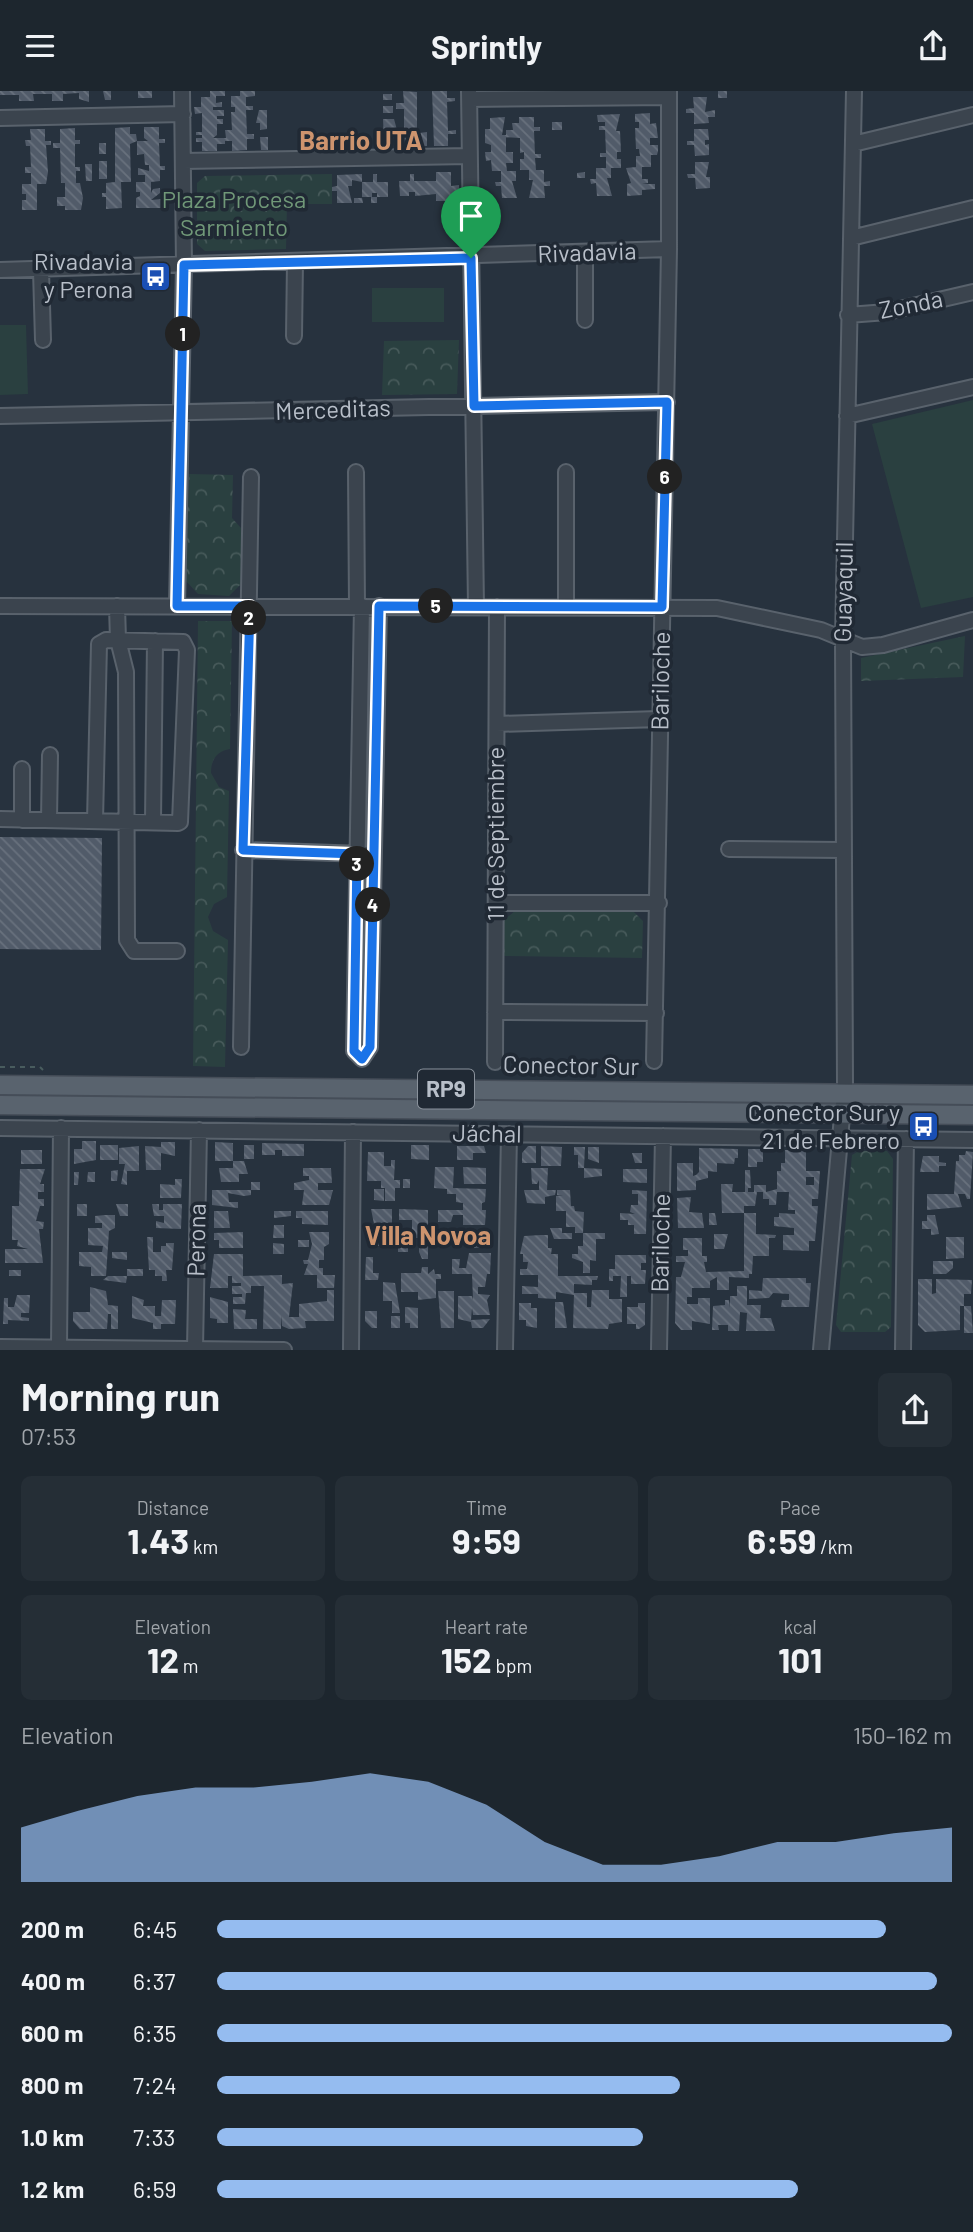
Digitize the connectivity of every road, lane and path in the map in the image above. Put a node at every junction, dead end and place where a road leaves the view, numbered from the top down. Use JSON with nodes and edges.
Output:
{"nodes":[{"id":1,"x":181,"y":91,"type":"edge"},
{"id":2,"x":854,"y":91,"type":"edge"},
{"id":3,"x":669,"y":94,"type":"edge"},
{"id":4,"x":469,"y":95,"type":"edge"},
{"id":5,"x":183,"y":114,"type":"junction"},
{"id":6,"x":973,"y":115,"type":"edge"},
{"id":7,"x":0,"y":118,"type":"edge"},
{"id":8,"x":853,"y":144,"type":"junction"},
{"id":9,"x":469,"y":156,"type":"junction"},
{"id":10,"x":183,"y":162,"type":"junction"},
{"id":11,"x":973,"y":208,"type":"edge"},
{"id":12,"x":851,"y":239,"type":"junction"},
{"id":13,"x":669,"y":249,"type":"junction"},
{"id":14,"x":585,"y":253,"type":"junction"},
{"id":15,"x":471,"y":258,"type":"junction"},
{"id":16,"x":295,"y":262,"type":"junction"},
{"id":17,"x":184,"y":265,"type":"junction"},
{"id":18,"x":0,"y":270,"type":"edge"},
{"id":19,"x":41,"y":270,"type":"junction"},
{"id":20,"x":973,"y":292,"type":"edge"},
{"id":21,"x":848,"y":315,"type":"junction"},
{"id":22,"x":585,"y":320,"type":"dead end"},
{"id":23,"x":294,"y":336,"type":"dead end"},
{"id":24,"x":43,"y":340,"type":"dead end"},
{"id":25,"x":973,"y":387,"type":"edge"},
{"id":26,"x":667,"y":402,"type":"junction"},
{"id":27,"x":474,"y":406,"type":"junction"},
{"id":28,"x":182,"y":414,"type":"junction"},
{"id":29,"x":0,"y":415,"type":"edge"},
{"id":30,"x":847,"y":416,"type":"junction"},
{"id":31,"x":356,"y":471,"type":"dead end"},
{"id":32,"x":566,"y":472,"type":"dead end"},
{"id":33,"x":251,"y":477,"type":"dead end"},
{"id":34,"x":0,"y":606,"type":"edge"},
{"id":35,"x":117,"y":606,"type":"junction"},
{"id":36,"x":177,"y":606,"type":"junction"},
{"id":37,"x":250,"y":606,"type":"junction"},
{"id":38,"x":360,"y":606,"type":"junction"},
{"id":39,"x":379,"y":606,"type":"junction"},
{"id":40,"x":476,"y":607,"type":"junction"},
{"id":41,"x":498,"y":607,"type":"junction"},
{"id":42,"x":566,"y":607,"type":"junction"},
{"id":43,"x":662,"y":607,"type":"junction"},
{"id":44,"x":973,"y":619,"type":"edge"},
{"id":45,"x":118,"y":640,"type":"junction"},
{"id":46,"x":843,"y":640,"type":"junction"},
{"id":47,"x":155,"y":641,"type":"junction"},
{"id":48,"x":659,"y":719,"type":"junction"},
{"id":49,"x":497,"y":724,"type":"junction"},
{"id":50,"x":50,"y":755,"type":"dead end"},
{"id":51,"x":22,"y":769,"type":"dead end"},
{"id":52,"x":0,"y":819,"type":"edge"},
{"id":53,"x":22,"y":820,"type":"junction"},
{"id":54,"x":49,"y":820,"type":"junction"},
{"id":55,"x":95,"y":821,"type":"junction"},
{"id":56,"x":127,"y":822,"type":"junction"},
{"id":57,"x":153,"y":822,"type":"junction"},
{"id":58,"x":729,"y":849,"type":"dead end"},
{"id":59,"x":243,"y":850,"type":"junction"},
{"id":60,"x":842,"y":850,"type":"junction"},
{"id":61,"x":357,"y":854,"type":"junction"},
{"id":62,"x":374,"y":855,"type":"junction"},
{"id":63,"x":495,"y":903,"type":"junction"},
{"id":64,"x":659,"y":903,"type":"junction"},
{"id":65,"x":177,"y":951,"type":"dead end"},
{"id":66,"x":495,"y":1012,"type":"junction"},
{"id":67,"x":656,"y":1013,"type":"junction"},
{"id":68,"x":241,"y":1047,"type":"dead end"},
{"id":69,"x":654,"y":1061,"type":"dead end"},
{"id":70,"x":495,"y":1062,"type":"dead end"},
{"id":71,"x":0,"y":1085,"type":"edge"},
{"id":72,"x":844,"y":1093,"type":"junction"},
{"id":73,"x":973,"y":1095,"type":"edge"},
{"id":74,"x":0,"y":1105,"type":"edge"},
{"id":75,"x":842,"y":1113,"type":"junction"},
{"id":76,"x":973,"y":1115,"type":"edge"},
{"id":77,"x":0,"y":1128,"type":"edge"},
{"id":78,"x":61,"y":1128,"type":"junction"},
{"id":79,"x":199,"y":1130,"type":"junction"},
{"id":80,"x":353,"y":1132,"type":"junction"},
{"id":81,"x":509,"y":1134,"type":"junction"},
{"id":82,"x":663,"y":1136,"type":"junction"},
{"id":83,"x":839,"y":1138,"type":"junction"},
{"id":84,"x":906,"y":1139,"type":"junction"},
{"id":85,"x":973,"y":1140,"type":"edge"},
{"id":86,"x":0,"y":1347,"type":"edge"},
{"id":87,"x":59,"y":1348,"type":"junction"},
{"id":88,"x":195,"y":1349,"type":"edge"},
{"id":89,"x":215,"y":1350,"type":"edge"},
{"id":90,"x":284,"y":1350,"type":"edge"},
{"id":91,"x":351,"y":1350,"type":"edge"},
{"id":92,"x":505,"y":1350,"type":"edge"},
{"id":93,"x":659,"y":1350,"type":"edge"},
{"id":94,"x":821,"y":1350,"type":"edge"},
{"id":95,"x":903,"y":1350,"type":"edge"}],
"edges":[{"from":1,"to":5,"type":"street"},
{"from":2,"to":8,"type":"street","name":"Guayaquil"},
{"from":3,"to":4,"type":"street"},
{"from":3,"to":13,"type":"street","name":"Bariloche"},
{"from":4,"to":9,"type":"street"},
{"from":5,"to":7,"type":"street"},
{"from":5,"to":10,"type":"street"},
{"from":6,"to":8,"type":"street"},
{"from":8,"to":12,"type":"street","name":"Guayaquil"},
{"from":9,"to":10,"type":"street"},
{"from":9,"to":15,"type":"street"},
{"from":10,"to":17,"type":"street"},
{"from":11,"to":12,"type":"street"},
{"from":12,"to":21,"type":"street","name":"Guayaquil"},
{"from":13,"to":14,"type":"street","name":"Rivadavia"},
{"from":13,"to":26,"type":"street","name":"Bariloche"},
{"from":14,"to":15,"type":"street","name":"Rivadavia"},
{"from":14,"to":22,"type":"street"},
{"from":15,"to":16,"type":"street","name":"Rivadavia"},
{"from":15,"to":27,"type":"street"},
{"from":16,"to":17,"type":"street","name":"Rivadavia"},
{"from":16,"to":23,"type":"street"},
{"from":17,"to":19,"type":"street","name":"Rivadavia"},
{"from":17,"to":28,"type":"street"},
{"from":18,"to":19,"type":"street","name":"Rivadavia"},
{"from":19,"to":24,"type":"street"},
{"from":20,"to":21,"type":"street","name":"Zonda"},
{"from":21,"to":30,"type":"street","name":"Guayaquil"},
{"from":25,"to":30,"type":"street"},
{"from":26,"to":27,"type":"street","name":"Merceditas"},
{"from":26,"to":43,"type":"street","name":"Bariloche"},
{"from":27,"to":28,"type":"street","name":"Merceditas"},
{"from":27,"to":40,"type":"street"},
{"from":28,"to":29,"type":"street","name":"Merceditas"},
{"from":28,"to":36,"type":"street"},
{"from":30,"to":46,"type":"street","name":"Guayaquil"},
{"from":31,"to":38,"type":"street"},
{"from":32,"to":42,"type":"street"},
{"from":33,"to":37,"type":"street"},
{"from":34,"to":35,"type":"street"},
{"from":35,"to":36,"type":"street"},
{"from":35,"to":45,"type":"street"},
{"from":36,"to":37,"type":"street"},
{"from":37,"to":38,"type":"street"},
{"from":37,"to":59,"type":"street"},
{"from":38,"to":39,"type":"street"},
{"from":38,"to":61,"type":"street"},
{"from":39,"to":40,"type":"street"},
{"from":39,"to":62,"type":"street"},
{"from":40,"to":41,"type":"street"},
{"from":41,"to":42,"type":"street"},
{"from":41,"to":49,"type":"street","name":"11 de Septiembre"},
{"from":42,"to":43,"type":"street"},
{"from":43,"to":46,"type":"street"},
{"from":43,"to":48,"type":"street","name":"Bariloche"},
{"from":44,"to":46,"type":"street"},
{"from":45,"to":47,"type":"street"},
{"from":45,"to":55,"type":"street"},
{"from":45,"to":56,"type":"street"},
{"from":46,"to":60,"type":"street","name":"Guayaquil"},
{"from":47,"to":57,"type":"street"},
{"from":47,"to":57,"type":"street"},
{"from":48,"to":49,"type":"street"},
{"from":48,"to":64,"type":"street","name":"Bariloche"},
{"from":49,"to":63,"type":"street","name":"11 de Septiembre"},
{"from":50,"to":54,"type":"street"},
{"from":51,"to":53,"type":"street"},
{"from":52,"to":53,"type":"street"},
{"from":53,"to":54,"type":"street"},
{"from":54,"to":55,"type":"street"},
{"from":55,"to":56,"type":"street"},
{"from":56,"to":57,"type":"street"},
{"from":56,"to":65,"type":"street"},
{"from":58,"to":60,"type":"street"},
{"from":59,"to":61,"type":"street"},
{"from":59,"to":68,"type":"street"},
{"from":60,"to":72,"type":"street","name":"Guayaquil"},
{"from":61,"to":62,"type":"street"},
{"from":61,"to":62,"type":"street"},
{"from":63,"to":64,"type":"street"},
{"from":63,"to":66,"type":"street","name":"11 de Septiembre"},
{"from":64,"to":67,"type":"street","name":"Bariloche"},
{"from":66,"to":67,"type":"street"},
{"from":66,"to":70,"type":"street","name":"11 de Septiembre"},
{"from":67,"to":69,"type":"street","name":"Bariloche"},
{"from":71,"to":72,"type":"main road","name":"Conector Sur","number":"RP9"},
{"from":72,"to":73,"type":"main road","name":"Conector Sur","number":"RP9"},
{"from":72,"to":75,"type":"street","name":"Guayaquil"},
{"from":74,"to":75,"type":"main road","name":"Conector Sur","number":"RP9"},
{"from":75,"to":76,"type":"main road","name":"Conector Sur","number":"RP9"},
{"from":75,"to":83,"type":"street","name":"Guayaquil"},
{"from":77,"to":78,"type":"street","name":"Jáchal"},
{"from":78,"to":79,"type":"street","name":"Jáchal"},
{"from":78,"to":87,"type":"street"},
{"from":79,"to":80,"type":"street","name":"Jáchal"},
{"from":79,"to":88,"type":"street","name":"Perona"},
{"from":80,"to":81,"type":"street","name":"Jáchal"},
{"from":80,"to":91,"type":"street"},
{"from":81,"to":82,"type":"street","name":"Jáchal"},
{"from":81,"to":92,"type":"street"},
{"from":82,"to":83,"type":"street","name":"Jáchal"},
{"from":82,"to":93,"type":"street","name":"Bariloche"},
{"from":83,"to":84,"type":"street","name":"Jáchal"},
{"from":83,"to":94,"type":"street","name":"Guayaquil"},
{"from":84,"to":85,"type":"street","name":"Jáchal"},
{"from":84,"to":95,"type":"street"},
{"from":86,"to":87,"type":"street"},
{"from":87,"to":88,"type":"street"},
{"from":88,"to":89,"type":"street"},
{"from":89,"to":90,"type":"street"}]}
